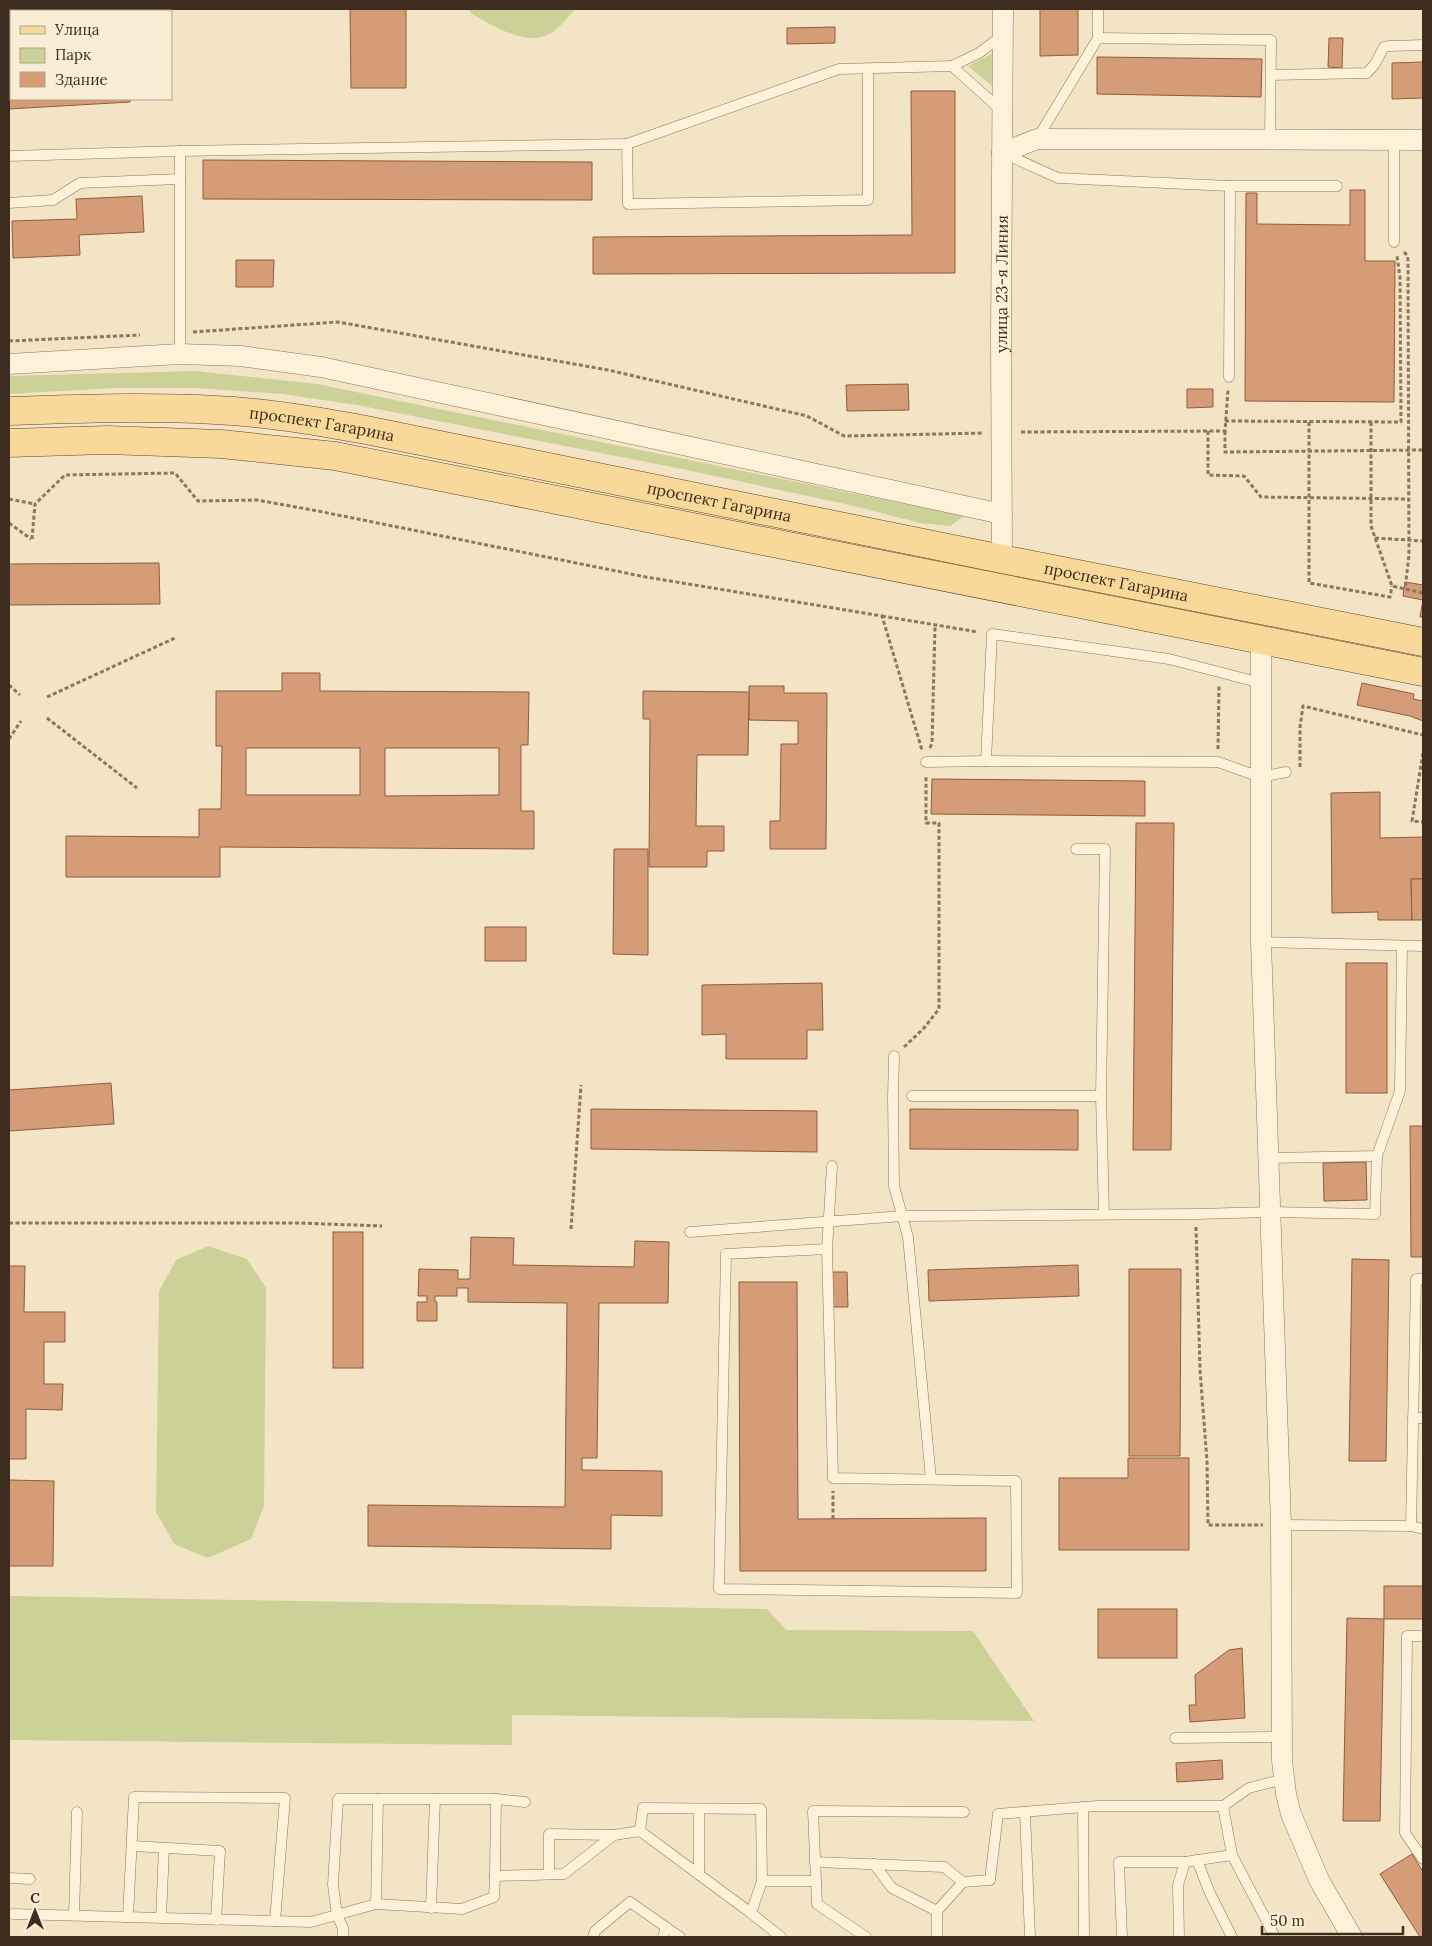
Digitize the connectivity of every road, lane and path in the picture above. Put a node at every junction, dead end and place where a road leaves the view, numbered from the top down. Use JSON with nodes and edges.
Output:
{"nodes":[{"id":1,"x":1003,"y":9,"type":"edge"},
{"id":2,"x":1098,"y":9,"type":"edge"},
{"id":3,"x":1003,"y":34,"type":"junction"},
{"id":4,"x":1098,"y":38,"type":"junction"},
{"id":5,"x":1423,"y":45,"type":"edge"},
{"id":6,"x":952,"y":66,"type":"junction"},
{"id":7,"x":868,"y":69,"type":"junction"},
{"id":8,"x":1271,"y":75,"type":"junction"},
{"id":9,"x":1002,"y":112,"type":"junction"},
{"id":10,"x":1037,"y":138,"type":"junction"},
{"id":11,"x":1270,"y":140,"type":"junction"},
{"id":12,"x":1423,"y":140,"type":"edge"},
{"id":13,"x":1394,"y":141,"type":"junction"},
{"id":14,"x":627,"y":144,"type":"junction"},
{"id":15,"x":180,"y":150,"type":"junction"},
{"id":16,"x":1002,"y":153,"type":"junction"},
{"id":17,"x":9,"y":156,"type":"edge"},
{"id":18,"x":180,"y":179,"type":"junction"},
{"id":19,"x":1230,"y":186,"type":"junction"},
{"id":20,"x":1337,"y":186,"type":"dead end"},
{"id":21,"x":9,"y":203,"type":"edge"},
{"id":22,"x":1395,"y":247,"type":"joint"},
{"id":23,"x":1400,"y":266,"type":"dead end"},
{"id":24,"x":180,"y":333,"type":"junction"},
{"id":25,"x":142,"y":335,"type":"dead end"},
{"id":26,"x":9,"y":341,"type":"edge"},
{"id":27,"x":180,"y":354,"type":"junction"},
{"id":28,"x":9,"y":364,"type":"edge"},
{"id":29,"x":1229,"y":377,"type":"joint"},
{"id":30,"x":9,"y":411,"type":"edge"},
{"id":31,"x":1225,"y":421,"type":"junction"},
{"id":32,"x":1309,"y":422,"type":"junction"},
{"id":33,"x":1371,"y":422,"type":"junction"},
{"id":34,"x":1208,"y":431,"type":"junction"},
{"id":35,"x":1225,"y":431,"type":"junction"},
{"id":36,"x":1002,"y":432,"type":"junction"},
{"id":37,"x":9,"y":442,"type":"edge"},
{"id":38,"x":1309,"y":450,"type":"junction"},
{"id":39,"x":1370,"y":450,"type":"junction"},
{"id":40,"x":1410,"y":450,"type":"junction"},
{"id":41,"x":1423,"y":450,"type":"edge"},
{"id":42,"x":1310,"y":498,"type":"junction"},
{"id":43,"x":1371,"y":498,"type":"junction"},
{"id":44,"x":9,"y":499,"type":"edge"},
{"id":45,"x":1410,"y":499,"type":"junction"},
{"id":46,"x":35,"y":504,"type":"junction"},
{"id":47,"x":1002,"y":514,"type":"junction"},
{"id":48,"x":9,"y":523,"type":"edge"},
{"id":49,"x":1375,"y":538,"type":"junction"},
{"id":50,"x":1409,"y":540,"type":"junction"},
{"id":51,"x":1423,"y":541,"type":"edge"},
{"id":52,"x":1002,"y":559,"type":"junction"},
{"id":53,"x":1392,"y":586,"type":"junction"},
{"id":54,"x":1405,"y":589,"type":"junction"},
{"id":55,"x":1423,"y":593,"type":"edge"},
{"id":56,"x":1266,"y":610,"type":"junction"},
{"id":57,"x":882,"y":616,"type":"junction"},
{"id":58,"x":935,"y":626,"type":"junction"},
{"id":59,"x":992,"y":634,"type":"junction"},
{"id":60,"x":176,"y":638,"type":"dead end"},
{"id":61,"x":1261,"y":640,"type":"junction"},
{"id":62,"x":1423,"y":642,"type":"edge"},
{"id":63,"x":1423,"y":672,"type":"edge"},
{"id":64,"x":1219,"y":682,"type":"dead end"},
{"id":65,"x":1261,"y":683,"type":"junction"},
{"id":66,"x":9,"y":685,"type":"edge"},
{"id":67,"x":20,"y":695,"type":"dead end"},
{"id":68,"x":47,"y":697,"type":"dead end"},
{"id":69,"x":47,"y":718,"type":"dead end"},
{"id":70,"x":21,"y":720,"type":"dead end"},
{"id":71,"x":1423,"y":735,"type":"edge"},
{"id":72,"x":9,"y":739,"type":"edge"},
{"id":73,"x":1423,"y":753,"type":"edge"},
{"id":74,"x":986,"y":761,"type":"junction"},
{"id":75,"x":926,"y":762,"type":"junction"},
{"id":76,"x":1218,"y":762,"type":"junction"},
{"id":77,"x":1300,"y":768,"type":"dead end"},
{"id":78,"x":1286,"y":772,"type":"dead end"},
{"id":79,"x":1260,"y":777,"type":"junction"},
{"id":80,"x":137,"y":788,"type":"dead end"},
{"id":81,"x":1423,"y":822,"type":"edge"},
{"id":82,"x":1076,"y":849,"type":"dead end"},
{"id":83,"x":1261,"y":942,"type":"junction"},
{"id":84,"x":1423,"y":946,"type":"edge"},
{"id":85,"x":1402,"y":947,"type":"junction"},
{"id":86,"x":894,"y":1056,"type":"joint"},
{"id":87,"x":581,"y":1085,"type":"dead end"},
{"id":88,"x":912,"y":1096,"type":"dead end"},
{"id":89,"x":1101,"y":1096,"type":"junction"},
{"id":90,"x":1377,"y":1156,"type":"junction"},
{"id":91,"x":1268,"y":1158,"type":"junction"},
{"id":92,"x":832,"y":1166,"type":"dead end"},
{"id":93,"x":1270,"y":1212,"type":"junction"},
{"id":94,"x":1104,"y":1214,"type":"junction"},
{"id":95,"x":1196,"y":1214,"type":"junction"},
{"id":96,"x":903,"y":1216,"type":"junction"},
{"id":97,"x":828,"y":1222,"type":"junction"},
{"id":98,"x":9,"y":1223,"type":"edge"},
{"id":99,"x":382,"y":1226,"type":"dead end"},
{"id":100,"x":571,"y":1229,"type":"dead end"},
{"id":101,"x":690,"y":1232,"type":"dead end"},
{"id":102,"x":827,"y":1249,"type":"junction"},
{"id":103,"x":1423,"y":1279,"type":"edge"},
{"id":104,"x":1418,"y":1418,"type":"edge"},
{"id":105,"x":833,"y":1478,"type":"junction"},
{"id":106,"x":931,"y":1479,"type":"junction"},
{"id":107,"x":833,"y":1519,"type":"dead end"},
{"id":108,"x":1281,"y":1524,"type":"junction"},
{"id":109,"x":1423,"y":1524,"type":"edge"},
{"id":110,"x":1411,"y":1526,"type":"junction"},
{"id":111,"x":1423,"y":1529,"type":"edge"},
{"id":112,"x":1423,"y":1636,"type":"edge"},
{"id":113,"x":1282,"y":1737,"type":"junction"},
{"id":114,"x":1175,"y":1738,"type":"dead end"},
{"id":115,"x":1284,"y":1779,"type":"junction"},
{"id":116,"x":378,"y":1799,"type":"junction"},
{"id":117,"x":435,"y":1799,"type":"junction"},
{"id":118,"x":496,"y":1799,"type":"junction"},
{"id":119,"x":525,"y":1802,"type":"dead end"},
{"id":120,"x":1223,"y":1806,"type":"junction"},
{"id":121,"x":1083,"y":1807,"type":"junction"},
{"id":122,"x":699,"y":1809,"type":"junction"},
{"id":123,"x":76,"y":1812,"type":"dead end"},
{"id":124,"x":964,"y":1812,"type":"dead end"},
{"id":125,"x":1025,"y":1812,"type":"junction"},
{"id":126,"x":640,"y":1831,"type":"junction"},
{"id":127,"x":614,"y":1835,"type":"junction"},
{"id":128,"x":133,"y":1846,"type":"junction"},
{"id":129,"x":164,"y":1848,"type":"junction"},
{"id":130,"x":1232,"y":1855,"type":"junction"},
{"id":131,"x":1423,"y":1859,"type":"edge"},
{"id":132,"x":1198,"y":1860,"type":"junction"},
{"id":133,"x":815,"y":1862,"type":"junction"},
{"id":134,"x":1185,"y":1862,"type":"junction"},
{"id":135,"x":874,"y":1864,"type":"junction"},
{"id":136,"x":549,"y":1874,"type":"junction"},
{"id":137,"x":699,"y":1875,"type":"junction"},
{"id":138,"x":495,"y":1876,"type":"junction"},
{"id":139,"x":9,"y":1878,"type":"edge"},
{"id":140,"x":30,"y":1879,"type":"dead end"},
{"id":141,"x":762,"y":1881,"type":"junction"},
{"id":142,"x":816,"y":1881,"type":"junction"},
{"id":143,"x":963,"y":1882,"type":"junction"},
{"id":144,"x":376,"y":1904,"type":"junction"},
{"id":145,"x":431,"y":1908,"type":"junction"},
{"id":146,"x":937,"y":1911,"type":"junction"},
{"id":147,"x":751,"y":1913,"type":"junction"},
{"id":148,"x":13,"y":1914,"type":"dead end"},
{"id":149,"x":337,"y":1914,"type":"junction"},
{"id":150,"x":74,"y":1916,"type":"junction"},
{"id":151,"x":128,"y":1917,"type":"junction"},
{"id":152,"x":161,"y":1918,"type":"junction"},
{"id":153,"x":216,"y":1920,"type":"junction"},
{"id":154,"x":275,"y":1921,"type":"junction"},
{"id":155,"x":664,"y":1932,"type":"edge"},
{"id":156,"x":342,"y":1937,"type":"edge"},
{"id":157,"x":593,"y":1937,"type":"edge"},
{"id":158,"x":680,"y":1937,"type":"edge"},
{"id":159,"x":781,"y":1937,"type":"edge"},
{"id":160,"x":866,"y":1937,"type":"edge"},
{"id":161,"x":937,"y":1937,"type":"edge"},
{"id":162,"x":1030,"y":1937,"type":"edge"},
{"id":163,"x":1084,"y":1937,"type":"edge"},
{"id":164,"x":1122,"y":1937,"type":"edge"},
{"id":165,"x":1179,"y":1937,"type":"edge"},
{"id":166,"x":1232,"y":1937,"type":"edge"},
{"id":167,"x":1275,"y":1937,"type":"edge"},
{"id":168,"x":1352,"y":1937,"type":"edge"}],
"edges":[{"from":1,"to":3,"type":"street","name":"улица 23-я Линия"},
{"from":2,"to":4,"type":"lane"},
{"from":3,"to":6,"type":"lane"},
{"from":3,"to":9,"type":"street","name":"улица 23-я Линия"},
{"from":4,"to":8,"type":"lane"},
{"from":4,"to":10,"type":"lane"},
{"from":5,"to":8,"type":"lane"},
{"from":6,"to":7,"type":"lane"},
{"from":6,"to":9,"type":"lane"},
{"from":7,"to":14,"type":"lane"},
{"from":7,"to":14,"type":"lane"},
{"from":8,"to":11,"type":"lane"},
{"from":9,"to":16,"type":"street","name":"улица 23-я Линия"},
{"from":10,"to":11,"type":"street"},
{"from":10,"to":16,"type":"street"},
{"from":11,"to":13,"type":"street"},
{"from":12,"to":13,"type":"street"},
{"from":13,"to":22,"type":"lane"},
{"from":14,"to":15,"type":"lane"},
{"from":15,"to":17,"type":"lane"},
{"from":15,"to":18,"type":"lane"},
{"from":16,"to":19,"type":"lane"},
{"from":16,"to":36,"type":"street","name":"улица 23-я Линия"},
{"from":18,"to":21,"type":"lane"},
{"from":18,"to":24,"type":"lane"},
{"from":19,"to":20,"type":"lane"},
{"from":19,"to":29,"type":"lane"},
{"from":22,"to":40,"type":"path"},
{"from":23,"to":33,"type":"path"},
{"from":24,"to":27,"type":"lane"},
{"from":24,"to":36,"type":"path"},
{"from":25,"to":26,"type":"path"},
{"from":27,"to":28,"type":"street"},
{"from":27,"to":47,"type":"street"},
{"from":29,"to":31,"type":"path"},
{"from":30,"to":52,"type":"main road","name":"проспект Гагарина"},
{"from":31,"to":32,"type":"path"},
{"from":31,"to":35,"type":"path"},
{"from":32,"to":33,"type":"path"},
{"from":32,"to":38,"type":"path"},
{"from":33,"to":39,"type":"path"},
{"from":34,"to":35,"type":"path"},
{"from":34,"to":36,"type":"path"},
{"from":34,"to":42,"type":"path"},
{"from":35,"to":38,"type":"path"},
{"from":36,"to":47,"type":"street","name":"улица 23-я Линия"},
{"from":37,"to":61,"type":"main road","name":"проспект Гагарина"},
{"from":38,"to":39,"type":"path"},
{"from":38,"to":42,"type":"path"},
{"from":39,"to":40,"type":"path"},
{"from":39,"to":43,"type":"path"},
{"from":40,"to":41,"type":"path"},
{"from":40,"to":45,"type":"path"},
{"from":42,"to":43,"type":"path"},
{"from":42,"to":53,"type":"path"},
{"from":43,"to":45,"type":"path"},
{"from":43,"to":49,"type":"path"},
{"from":44,"to":46,"type":"path"},
{"from":45,"to":50,"type":"path"},
{"from":46,"to":48,"type":"path"},
{"from":46,"to":57,"type":"path"},
{"from":47,"to":52,"type":"street","name":"улица 23-я Линия"},
{"from":49,"to":50,"type":"path"},
{"from":49,"to":53,"type":"path"},
{"from":50,"to":51,"type":"path"},
{"from":50,"to":54,"type":"path"},
{"from":52,"to":56,"type":"main road","name":"проспект Гагарина"},
{"from":53,"to":54,"type":"path"},
{"from":54,"to":55,"type":"path"},
{"from":56,"to":61,"type":"main road"},
{"from":56,"to":62,"type":"main road","name":"проспект Гагарина"},
{"from":57,"to":58,"type":"path"},
{"from":57,"to":75,"type":"path"},
{"from":58,"to":59,"type":"path"},
{"from":58,"to":75,"type":"path"},
{"from":59,"to":65,"type":"lane"},
{"from":59,"to":74,"type":"lane"},
{"from":60,"to":68,"type":"path"},
{"from":61,"to":63,"type":"main road","name":"проспект Гагарина"},
{"from":61,"to":65,"type":"street"},
{"from":64,"to":76,"type":"path"},
{"from":65,"to":79,"type":"street"},
{"from":66,"to":67,"type":"path"},
{"from":69,"to":80,"type":"path"},
{"from":70,"to":72,"type":"path"},
{"from":71,"to":77,"type":"path"},
{"from":73,"to":81,"type":"path"},
{"from":74,"to":75,"type":"lane"},
{"from":74,"to":76,"type":"lane"},
{"from":75,"to":86,"type":"path"},
{"from":76,"to":79,"type":"lane"},
{"from":78,"to":79,"type":"lane"},
{"from":79,"to":83,"type":"street"},
{"from":82,"to":89,"type":"lane"},
{"from":83,"to":85,"type":"lane"},
{"from":83,"to":91,"type":"street"},
{"from":84,"to":85,"type":"lane"},
{"from":85,"to":90,"type":"lane"},
{"from":86,"to":96,"type":"lane"},
{"from":87,"to":100,"type":"path"},
{"from":88,"to":89,"type":"lane"},
{"from":89,"to":94,"type":"lane"},
{"from":90,"to":91,"type":"lane"},
{"from":90,"to":93,"type":"lane"},
{"from":91,"to":93,"type":"street"},
{"from":92,"to":97,"type":"lane"},
{"from":93,"to":95,"type":"lane"},
{"from":93,"to":108,"type":"street"},
{"from":94,"to":95,"type":"lane"},
{"from":94,"to":96,"type":"lane"},
{"from":95,"to":108,"type":"path"},
{"from":96,"to":97,"type":"lane"},
{"from":96,"to":106,"type":"lane"},
{"from":97,"to":101,"type":"lane"},
{"from":97,"to":102,"type":"lane"},
{"from":98,"to":99,"type":"path"},
{"from":102,"to":105,"type":"lane"},
{"from":102,"to":106,"type":"lane"},
{"from":103,"to":104,"type":"lane"},
{"from":104,"to":110,"type":"lane"},
{"from":105,"to":106,"type":"lane"},
{"from":105,"to":107,"type":"path"},
{"from":108,"to":110,"type":"lane"},
{"from":108,"to":113,"type":"street"},
{"from":109,"to":110,"type":"lane"},
{"from":110,"to":111,"type":"lane"},
{"from":112,"to":131,"type":"lane"},
{"from":113,"to":114,"type":"lane"},
{"from":113,"to":115,"type":"street"},
{"from":115,"to":120,"type":"lane"},
{"from":115,"to":168,"type":"street"},
{"from":116,"to":117,"type":"lane"},
{"from":116,"to":144,"type":"lane"},
{"from":116,"to":149,"type":"lane"},
{"from":117,"to":118,"type":"lane"},
{"from":117,"to":145,"type":"lane"},
{"from":118,"to":119,"type":"lane"},
{"from":118,"to":138,"type":"lane"},
{"from":120,"to":121,"type":"lane"},
{"from":120,"to":130,"type":"lane"},
{"from":121,"to":125,"type":"lane"},
{"from":121,"to":163,"type":"lane"},
{"from":122,"to":126,"type":"lane"},
{"from":122,"to":137,"type":"lane"},
{"from":122,"to":141,"type":"lane"},
{"from":123,"to":150,"type":"lane"},
{"from":124,"to":133,"type":"lane"},
{"from":125,"to":143,"type":"lane"},
{"from":125,"to":162,"type":"lane"},
{"from":126,"to":127,"type":"lane"},
{"from":126,"to":137,"type":"lane"},
{"from":127,"to":136,"type":"lane"},
{"from":127,"to":136,"type":"lane"},
{"from":128,"to":129,"type":"lane"},
{"from":128,"to":151,"type":"lane"},
{"from":128,"to":154,"type":"lane"},
{"from":129,"to":152,"type":"lane"},
{"from":129,"to":153,"type":"lane"},
{"from":130,"to":132,"type":"lane"},
{"from":130,"to":167,"type":"lane"},
{"from":132,"to":134,"type":"lane"},
{"from":132,"to":166,"type":"lane"},
{"from":133,"to":135,"type":"lane"},
{"from":133,"to":142,"type":"lane"},
{"from":134,"to":164,"type":"lane"},
{"from":134,"to":165,"type":"lane"},
{"from":135,"to":143,"type":"lane"},
{"from":135,"to":146,"type":"lane"},
{"from":136,"to":138,"type":"lane"},
{"from":137,"to":147,"type":"lane"},
{"from":138,"to":145,"type":"lane"},
{"from":139,"to":140,"type":"lane"},
{"from":141,"to":142,"type":"lane"},
{"from":141,"to":147,"type":"lane"},
{"from":142,"to":160,"type":"lane"},
{"from":143,"to":146,"type":"lane"},
{"from":144,"to":145,"type":"lane"},
{"from":144,"to":149,"type":"lane"},
{"from":146,"to":161,"type":"lane"},
{"from":147,"to":159,"type":"lane"},
{"from":148,"to":150,"type":"lane"},
{"from":149,"to":154,"type":"lane"},
{"from":149,"to":156,"type":"lane"},
{"from":150,"to":151,"type":"lane"},
{"from":151,"to":152,"type":"lane"},
{"from":152,"to":153,"type":"lane"},
{"from":153,"to":154,"type":"lane"},
{"from":155,"to":157,"type":"lane"},
{"from":155,"to":158,"type":"lane"}]}
